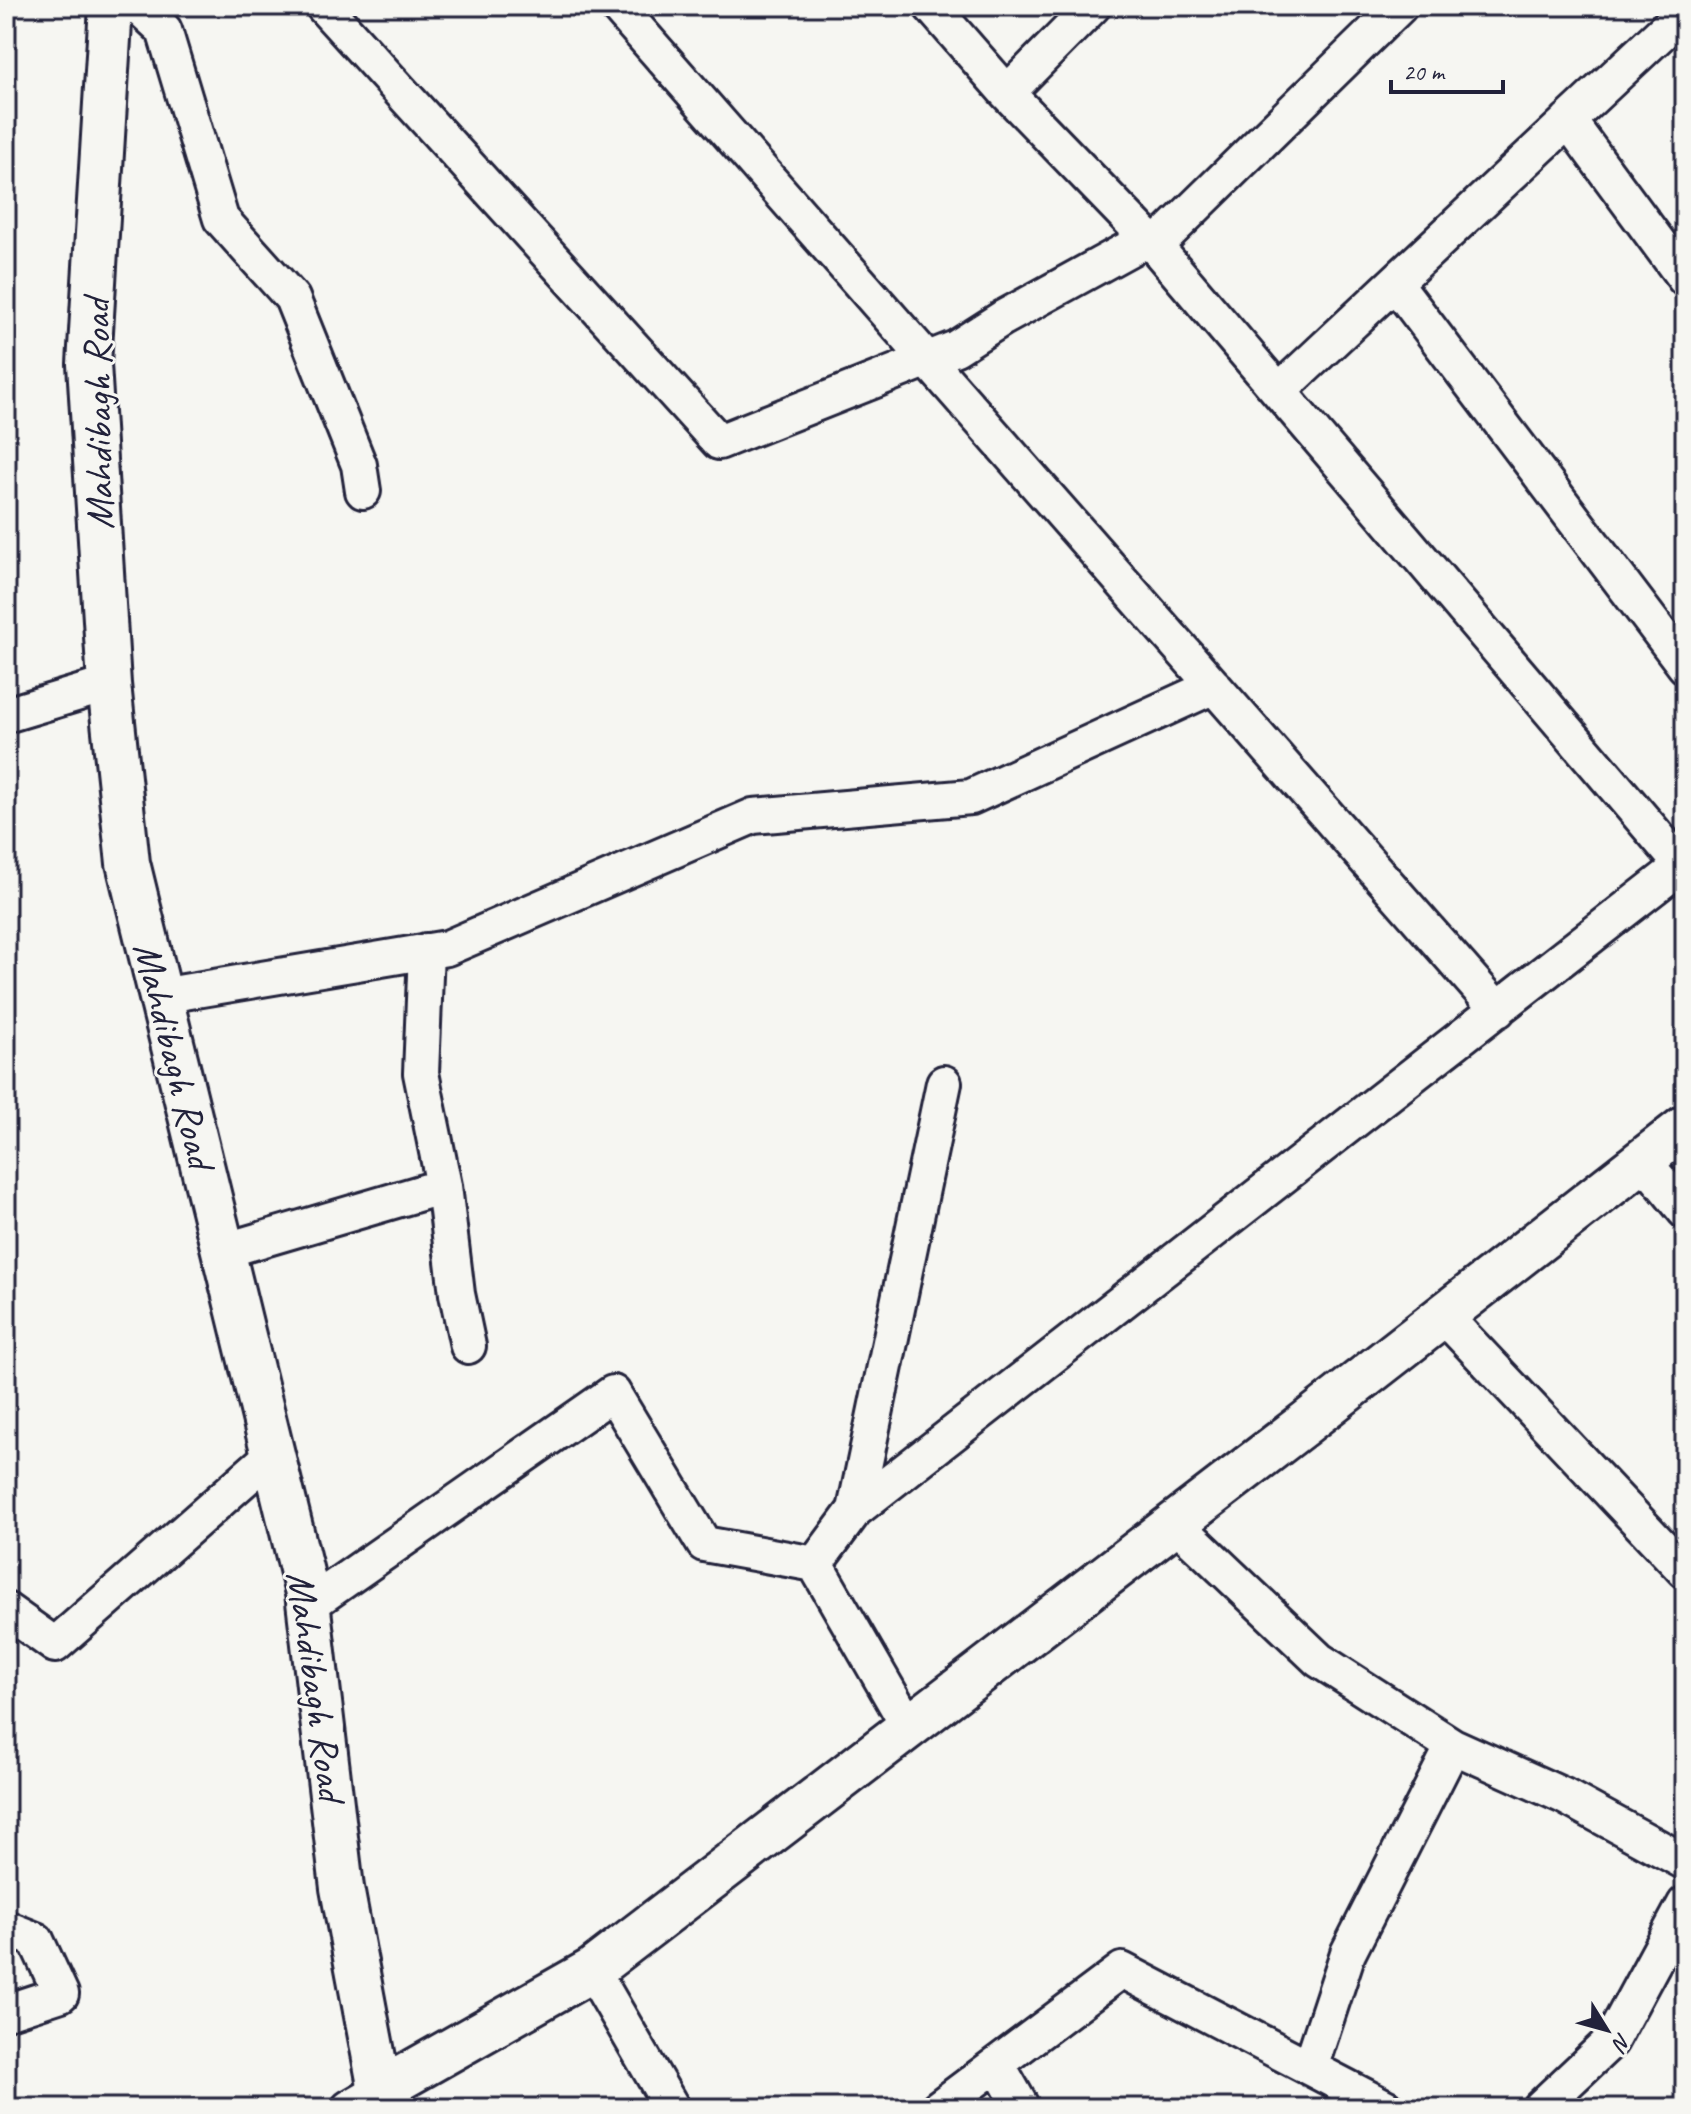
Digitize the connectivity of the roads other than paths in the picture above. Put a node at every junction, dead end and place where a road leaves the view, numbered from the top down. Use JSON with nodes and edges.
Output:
{"nodes":[{"id":1,"x":111,"y":6,"type":"edge"},
{"id":2,"x":138,"y":6,"type":"edge"},
{"id":3,"x":323,"y":6,"type":"edge"},
{"id":4,"x":617,"y":6,"type":"edge"},
{"id":5,"x":931,"y":6,"type":"edge"},
{"id":6,"x":1093,"y":6,"type":"edge"},
{"id":7,"x":1400,"y":6,"type":"edge"},
{"id":8,"x":1685,"y":11,"type":"edge"},
{"id":9,"x":1007,"y":93,"type":"junction"},
{"id":10,"x":1568,"y":120,"type":"junction"},
{"id":11,"x":1151,"y":242,"type":"junction"},
{"id":12,"x":1685,"y":279,"type":"edge"},
{"id":13,"x":1395,"y":283,"type":"junction"},
{"id":14,"x":927,"y":359,"type":"junction"},
{"id":15,"x":1279,"y":391,"type":"junction"},
{"id":16,"x":363,"y":491,"type":"dead end"},
{"id":17,"x":1685,"y":666,"type":"edge"},
{"id":18,"x":109,"y":684,"type":"junction"},
{"id":19,"x":1214,"y":686,"type":"junction"},
{"id":20,"x":6,"y":715,"type":"edge"},
{"id":21,"x":1684,"y":866,"type":"edge"},
{"id":22,"x":426,"y":951,"type":"junction"},
{"id":23,"x":160,"y":996,"type":"junction"},
{"id":24,"x":1498,"y":1010,"type":"junction"},
{"id":25,"x":944,"y":1083,"type":"dead end"},
{"id":26,"x":1685,"y":1127,"type":"edge"},
{"id":27,"x":1643,"y":1160,"type":"junction"},
{"id":28,"x":444,"y":1186,"type":"junction"},
{"id":29,"x":1685,"y":1211,"type":"edge"},
{"id":30,"x":223,"y":1251,"type":"junction"},
{"id":31,"x":1443,"y":1315,"type":"junction"},
{"id":32,"x":468,"y":1346,"type":"dead end"},
{"id":33,"x":273,"y":1454,"type":"junction"},
{"id":34,"x":855,"y":1510,"type":"junction"},
{"id":35,"x":1175,"y":1523,"type":"junction"},
{"id":36,"x":815,"y":1564,"type":"junction"},
{"id":37,"x":1685,"y":1571,"type":"edge"},
{"id":38,"x":309,"y":1605,"type":"junction"},
{"id":39,"x":6,"y":1610,"type":"edge"},
{"id":40,"x":909,"y":1727,"type":"junction"},
{"id":41,"x":1453,"y":1746,"type":"junction"},
{"id":42,"x":1685,"y":1862,"type":"edge"},
{"id":43,"x":1685,"y":1904,"type":"edge"},
{"id":44,"x":6,"y":1928,"type":"edge"},
{"id":45,"x":592,"y":1970,"type":"junction"},
{"id":46,"x":6,"y":2012,"type":"edge"},
{"id":47,"x":997,"y":2064,"type":"junction"},
{"id":48,"x":1310,"y":2068,"type":"junction"},
{"id":49,"x":373,"y":2103,"type":"edge"},
{"id":50,"x":672,"y":2108,"type":"edge"},
{"id":51,"x":938,"y":2108,"type":"edge"},
{"id":52,"x":1022,"y":2108,"type":"edge"},
{"id":53,"x":1387,"y":2108,"type":"edge"},
{"id":54,"x":1540,"y":2108,"type":"edge"}],
"edges":[{"from":1,"to":18,"type":"street","name":"Mahdibagh Road"},
{"from":2,"to":16,"type":"street"},
{"from":3,"to":14,"type":"street"},
{"from":4,"to":14,"type":"street"},
{"from":5,"to":9,"type":"street"},
{"from":6,"to":9,"type":"street"},
{"from":7,"to":11,"type":"street"},
{"from":8,"to":10,"type":"street"},
{"from":9,"to":11,"type":"street"},
{"from":10,"to":12,"type":"street"},
{"from":10,"to":13,"type":"street"},
{"from":11,"to":14,"type":"street"},
{"from":11,"to":15,"type":"street"},
{"from":13,"to":15,"type":"street"},
{"from":13,"to":17,"type":"street"},
{"from":14,"to":19,"type":"street"},
{"from":15,"to":21,"type":"street"},
{"from":18,"to":20,"type":"street"},
{"from":18,"to":23,"type":"street","name":"Mahdibagh Road"},
{"from":19,"to":22,"type":"street"},
{"from":19,"to":24,"type":"street"},
{"from":21,"to":24,"type":"street"},
{"from":22,"to":23,"type":"street"},
{"from":22,"to":28,"type":"street"},
{"from":23,"to":30,"type":"street","name":"Mahdibagh Road"},
{"from":24,"to":34,"type":"street"},
{"from":25,"to":34,"type":"street"},
{"from":26,"to":27,"type":"street"},
{"from":27,"to":29,"type":"street"},
{"from":27,"to":31,"type":"street"},
{"from":28,"to":30,"type":"street"},
{"from":28,"to":32,"type":"street"},
{"from":30,"to":33,"type":"street","name":"Mahdibagh Road"},
{"from":31,"to":35,"type":"street"},
{"from":31,"to":37,"type":"street"},
{"from":33,"to":38,"type":"street","name":"Mahdibagh Road"},
{"from":33,"to":39,"type":"street"},
{"from":34,"to":36,"type":"street"},
{"from":35,"to":40,"type":"street"},
{"from":35,"to":41,"type":"street"},
{"from":36,"to":38,"type":"street"},
{"from":36,"to":40,"type":"street"},
{"from":38,"to":49,"type":"street","name":"Mahdibagh Road"},
{"from":40,"to":45,"type":"street"},
{"from":41,"to":42,"type":"street"},
{"from":41,"to":48,"type":"street"},
{"from":43,"to":54,"type":"street"},
{"from":44,"to":46,"type":"street"},
{"from":45,"to":49,"type":"street"},
{"from":45,"to":50,"type":"street"},
{"from":47,"to":48,"type":"street"},
{"from":47,"to":51,"type":"street"},
{"from":47,"to":52,"type":"street"},
{"from":48,"to":53,"type":"street"}]}
